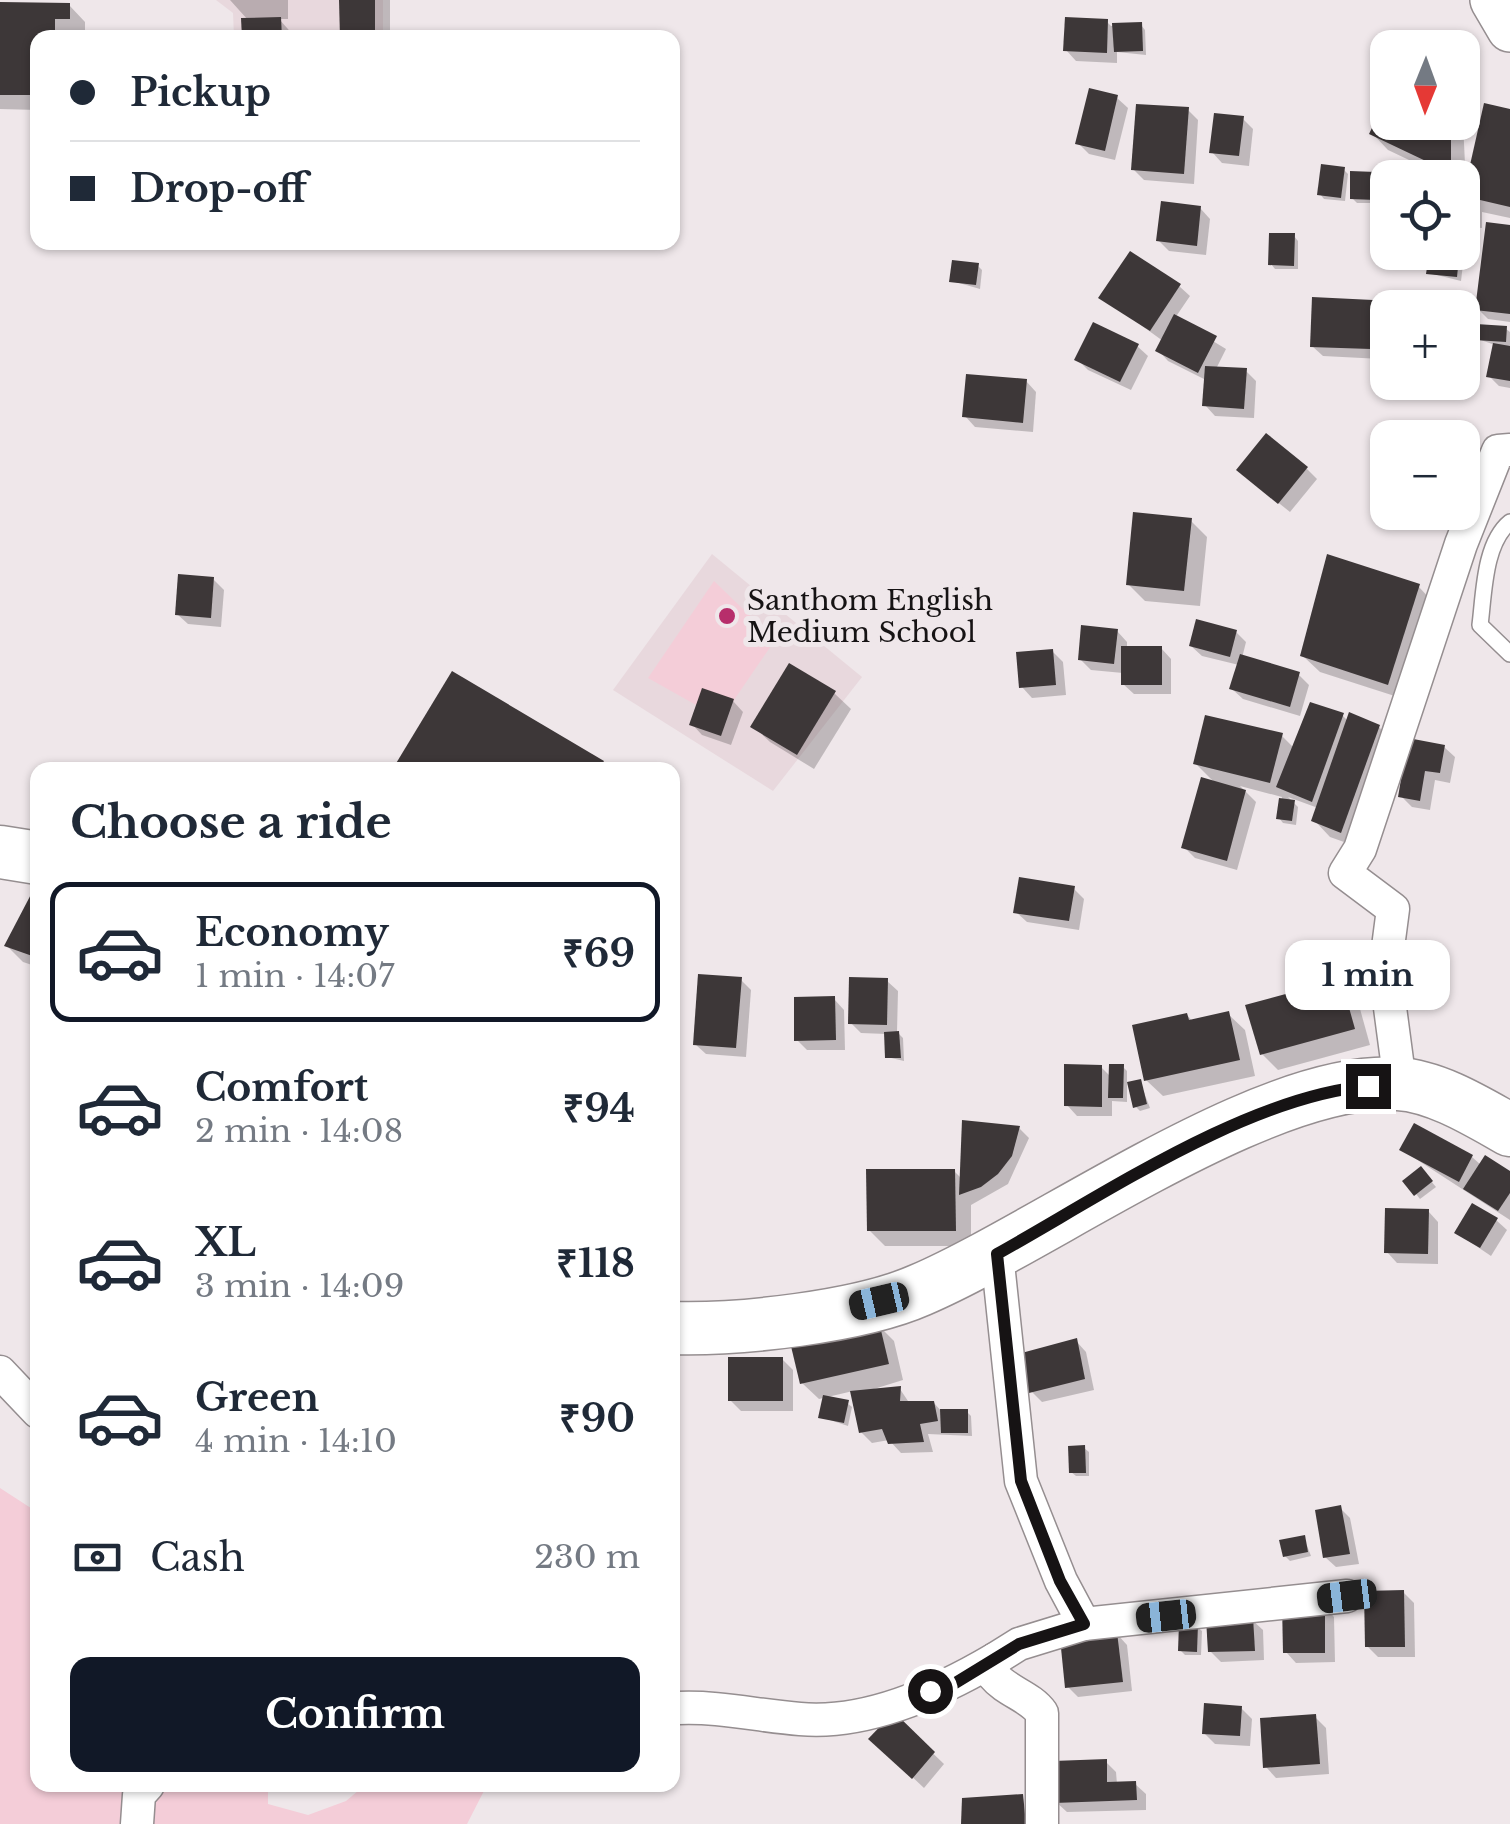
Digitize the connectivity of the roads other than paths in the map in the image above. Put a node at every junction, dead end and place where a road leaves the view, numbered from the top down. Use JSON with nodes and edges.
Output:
{"nodes":[{"id":1,"x":1493,"y":0,"type":"edge"},
{"id":2,"x":1510,"y":30,"type":"edge"},
{"id":3,"x":1510,"y":450,"type":"edge"},
{"id":4,"x":1510,"y":522,"type":"edge"},
{"id":5,"x":1510,"y":654,"type":"edge"},
{"id":6,"x":0,"y":852,"type":"edge"},
{"id":7,"x":30,"y":857,"type":"edge"},
{"id":8,"x":1400,"y":1083,"type":"junction"},
{"id":9,"x":1510,"y":1130,"type":"edge"},
{"id":10,"x":997,"y":1254,"type":"junction"},
{"id":11,"x":680,"y":1327,"type":"edge"},
{"id":12,"x":0,"y":1372,"type":"edge"},
{"id":13,"x":30,"y":1404,"type":"edge"},
{"id":14,"x":1347,"y":1596,"type":"dead end"},
{"id":15,"x":1084,"y":1624,"type":"junction"},
{"id":16,"x":995,"y":1660,"type":"junction"},
{"id":17,"x":680,"y":1708,"type":"edge"},
{"id":18,"x":142,"y":1792,"type":"edge"},
{"id":19,"x":137,"y":1824,"type":"edge"},
{"id":20,"x":1042,"y":1824,"type":"edge"}],
"edges":[{"from":1,"to":2,"type":"main road"},
{"from":3,"to":8,"type":"street"},
{"from":4,"to":5,"type":"lane"},
{"from":6,"to":7,"type":"highway"},
{"from":8,"to":9,"type":"highway"},
{"from":8,"to":10,"type":"highway"},
{"from":10,"to":11,"type":"highway"},
{"from":10,"to":15,"type":"street"},
{"from":12,"to":13,"type":"street"},
{"from":14,"to":15,"type":"street"},
{"from":15,"to":16,"type":"street"},
{"from":16,"to":17,"type":"street"},
{"from":16,"to":20,"type":"street"},
{"from":18,"to":19,"type":"street"}]}
